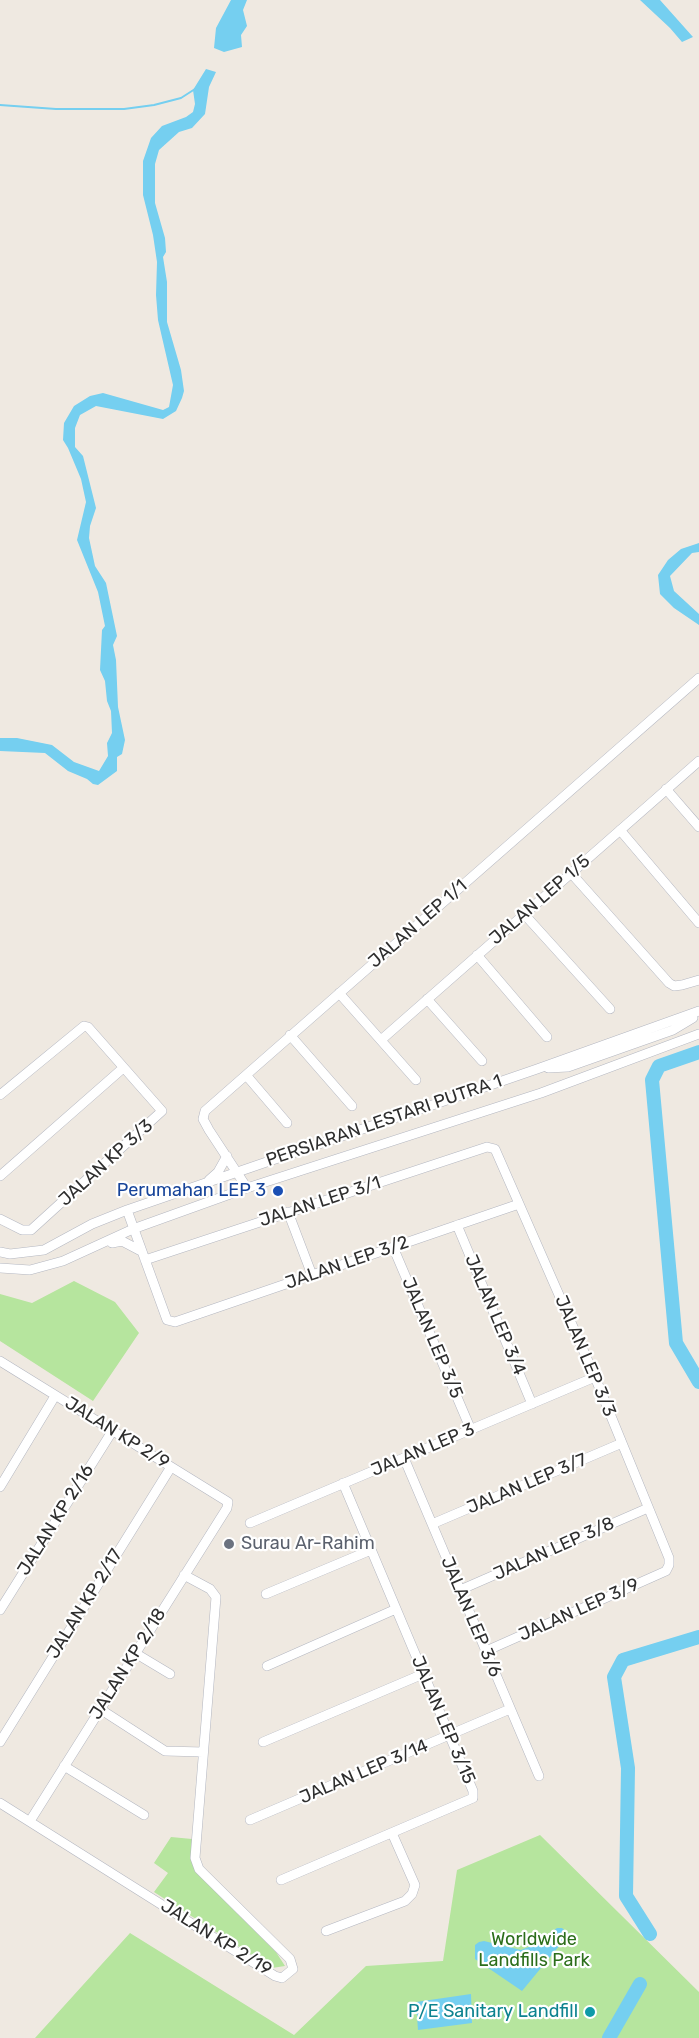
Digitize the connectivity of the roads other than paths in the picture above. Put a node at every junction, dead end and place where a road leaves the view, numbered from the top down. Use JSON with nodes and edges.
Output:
{"nodes":[{"id":1,"x":699,"y":678,"type":"edge"},
{"id":2,"x":699,"y":760,"type":"edge"},
{"id":3,"x":666,"y":789,"type":"junction"},
{"id":4,"x":699,"y":827,"type":"edge"},
{"id":5,"x":620,"y":830,"type":"junction"},
{"id":6,"x":571,"y":873,"type":"junction"},
{"id":7,"x":524,"y":914,"type":"junction"},
{"id":8,"x":699,"y":923,"type":"edge"},
{"id":9,"x":477,"y":955,"type":"junction"},
{"id":10,"x":699,"y":980,"type":"edge"},
{"id":11,"x":339,"y":993,"type":"junction"},
{"id":12,"x":427,"y":999,"type":"junction"},
{"id":13,"x":610,"y":1009,"type":"dead end"},
{"id":14,"x":699,"y":1013,"type":"edge"},
{"id":15,"x":699,"y":1034,"type":"edge"},
{"id":16,"x":290,"y":1035,"type":"junction"},
{"id":17,"x":547,"y":1037,"type":"dead end"},
{"id":18,"x":381,"y":1040,"type":"junction"},
{"id":19,"x":482,"y":1061,"type":"dead end"},
{"id":20,"x":122,"y":1069,"type":"junction"},
{"id":21,"x":246,"y":1075,"type":"junction"},
{"id":22,"x":416,"y":1080,"type":"dead end"},
{"id":23,"x":0,"y":1095,"type":"edge"},
{"id":24,"x":352,"y":1106,"type":"dead end"},
{"id":25,"x":287,"y":1123,"type":"dead end"},
{"id":26,"x":495,"y":1149,"type":"joint"},
{"id":27,"x":227,"y":1156,"type":"junction"},
{"id":28,"x":237,"y":1171,"type":"junction"},
{"id":29,"x":0,"y":1176,"type":"edge"},
{"id":30,"x":208,"y":1182,"type":"junction"},
{"id":31,"x":247,"y":1188,"type":"junction"},
{"id":32,"x":519,"y":1204,"type":"junction"},
{"id":33,"x":127,"y":1210,"type":"junction"},
{"id":34,"x":288,"y":1212,"type":"junction"},
{"id":35,"x":0,"y":1220,"type":"edge"},
{"id":36,"x":457,"y":1226,"type":"junction"},
{"id":37,"x":133,"y":1229,"type":"junction"},
{"id":38,"x":393,"y":1247,"type":"junction"},
{"id":39,"x":92,"y":1248,"type":"junction"},
{"id":40,"x":0,"y":1252,"type":"edge"},
{"id":41,"x":143,"y":1255,"type":"junction"},
{"id":42,"x":0,"y":1268,"type":"edge"},
{"id":43,"x":312,"y":1275,"type":"junction"},
{"id":44,"x":0,"y":1361,"type":"edge"},
{"id":45,"x":595,"y":1377,"type":"junction"},
{"id":46,"x":55,"y":1395,"type":"junction"},
{"id":47,"x":532,"y":1404,"type":"junction"},
{"id":48,"x":113,"y":1430,"type":"junction"},
{"id":49,"x":471,"y":1430,"type":"junction"},
{"id":50,"x":622,"y":1443,"type":"junction"},
{"id":51,"x":404,"y":1458,"type":"junction"},
{"id":52,"x":171,"y":1467,"type":"junction"},
{"id":53,"x":343,"y":1484,"type":"junction"},
{"id":54,"x":0,"y":1487,"type":"edge"},
{"id":55,"x":227,"y":1508,"type":"joint"},
{"id":56,"x":648,"y":1508,"type":"junction"},
{"id":57,"x":250,"y":1523,"type":"dead end"},
{"id":58,"x":432,"y":1524,"type":"junction"},
{"id":59,"x":371,"y":1550,"type":"junction"},
{"id":60,"x":669,"y":1565,"type":"joint"},
{"id":61,"x":184,"y":1575,"type":"junction"},
{"id":62,"x":460,"y":1590,"type":"junction"},
{"id":63,"x":266,"y":1594,"type":"dead end"},
{"id":64,"x":4,"y":1596,"type":"edge"},
{"id":65,"x":396,"y":1609,"type":"junction"},
{"id":66,"x":0,"y":1610,"type":"edge"},
{"id":67,"x":486,"y":1651,"type":"junction"},
{"id":68,"x":135,"y":1653,"type":"junction"},
{"id":69,"x":267,"y":1666,"type":"dead end"},
{"id":70,"x":170,"y":1674,"type":"dead end"},
{"id":71,"x":423,"y":1674,"type":"junction"},
{"id":72,"x":100,"y":1709,"type":"junction"},
{"id":73,"x":510,"y":1709,"type":"junction"},
{"id":74,"x":449,"y":1735,"type":"junction"},
{"id":75,"x":0,"y":1742,"type":"edge"},
{"id":76,"x":263,"y":1742,"type":"dead end"},
{"id":77,"x":203,"y":1752,"type":"junction"},
{"id":78,"x":64,"y":1766,"type":"junction"},
{"id":79,"x":539,"y":1776,"type":"dead end"},
{"id":80,"x":0,"y":1803,"type":"edge"},
{"id":81,"x":144,"y":1815,"type":"dead end"},
{"id":82,"x":250,"y":1820,"type":"dead end"},
{"id":83,"x":30,"y":1821,"type":"junction"},
{"id":84,"x":392,"y":1833,"type":"junction"},
{"id":85,"x":281,"y":1880,"type":"dead end"},
{"id":86,"x":326,"y":1931,"type":"dead end"}],
"edges":[{"from":1,"to":11,"type":"street","name":"JALAN LEP 1/1"},
{"from":2,"to":3,"type":"street","name":"JALAN LEP 1/5"},
{"from":3,"to":4,"type":"street"},
{"from":3,"to":5,"type":"street","name":"JALAN LEP 1/5"},
{"from":5,"to":6,"type":"street","name":"JALAN LEP 1/5"},
{"from":5,"to":8,"type":"street"},
{"from":6,"to":7,"type":"street","name":"JALAN LEP 1/5"},
{"from":6,"to":10,"type":"street"},
{"from":7,"to":9,"type":"street","name":"JALAN LEP 1/5"},
{"from":7,"to":13,"type":"street"},
{"from":9,"to":12,"type":"street","name":"JALAN LEP 1/5"},
{"from":9,"to":17,"type":"street"},
{"from":11,"to":16,"type":"street","name":"JALAN LEP 1/1"},
{"from":11,"to":18,"type":"street"},
{"from":12,"to":18,"type":"street","name":"JALAN LEP 1/5"},
{"from":12,"to":19,"type":"street"},
{"from":14,"to":28,"type":"street","name":"PERSIARAN LESTARI PUTRA 1"},
{"from":15,"to":31,"type":"street","name":"PERSIARAN LESTARI PUTRA 1"},
{"from":16,"to":21,"type":"street","name":"JALAN LEP 1/1"},
{"from":16,"to":24,"type":"street"},
{"from":18,"to":22,"type":"street"},
{"from":20,"to":23,"type":"street"},
{"from":20,"to":29,"type":"street"},
{"from":20,"to":35,"type":"street","name":"JALAN KP 3/3"},
{"from":21,"to":25,"type":"street"},
{"from":21,"to":27,"type":"street","name":"JALAN LEP 1/1"},
{"from":26,"to":32,"type":"street","name":"JALAN LEP 3/3"},
{"from":26,"to":34,"type":"street","name":"JALAN LEP 3/1"},
{"from":27,"to":28,"type":"street","name":"JALAN LEP 1/1"},
{"from":27,"to":30,"type":"street"},
{"from":28,"to":30,"type":"street","name":"PERSIARAN LESTARI PUTRA 1"},
{"from":28,"to":31,"type":"street","name":"JALAN LEP 1/1"},
{"from":30,"to":33,"type":"street","name":"PERSIARAN LESTARI PUTRA 1"},
{"from":31,"to":37,"type":"street","name":"PERSIARAN LESTARI PUTRA 1"},
{"from":32,"to":36,"type":"street","name":"JALAN LEP 3/2"},
{"from":32,"to":45,"type":"street","name":"JALAN LEP 3/3"},
{"from":33,"to":37,"type":"street"},
{"from":33,"to":40,"type":"street","name":"PERSIARAN LESTARI PUTRA 1"},
{"from":34,"to":41,"type":"street","name":"JALAN LEP 3/1"},
{"from":34,"to":43,"type":"street"},
{"from":36,"to":38,"type":"street","name":"JALAN LEP 3/2"},
{"from":36,"to":47,"type":"street","name":"JALAN LEP 3/4"},
{"from":37,"to":39,"type":"street","name":"PERSIARAN LESTARI PUTRA 1"},
{"from":37,"to":41,"type":"street"},
{"from":38,"to":43,"type":"street","name":"JALAN LEP 3/2"},
{"from":38,"to":49,"type":"street","name":"JALAN LEP 3/5"},
{"from":39,"to":41,"type":"street"},
{"from":39,"to":42,"type":"street"},
{"from":41,"to":43,"type":"street","name":"JALAN LEP 3/2"},
{"from":44,"to":46,"type":"street","name":"JALAN KP 2/9"},
{"from":45,"to":47,"type":"street","name":"JALAN LEP 3"},
{"from":45,"to":50,"type":"street","name":"JALAN LEP 3/3"},
{"from":46,"to":48,"type":"street","name":"JALAN KP 2/9"},
{"from":46,"to":54,"type":"street"},
{"from":47,"to":49,"type":"street","name":"JALAN LEP 3"},
{"from":48,"to":52,"type":"street","name":"JALAN KP 2/9"},
{"from":48,"to":64,"type":"street","name":"JALAN KP 2/16"},
{"from":49,"to":51,"type":"street","name":"JALAN LEP 3"},
{"from":50,"to":56,"type":"street","name":"JALAN LEP 3/3"},
{"from":50,"to":58,"type":"street","name":"JALAN LEP 3/7"},
{"from":51,"to":53,"type":"street","name":"JALAN LEP 3"},
{"from":51,"to":58,"type":"street","name":"JALAN LEP 3/6"},
{"from":52,"to":55,"type":"street","name":"JALAN KP 2/9"},
{"from":52,"to":75,"type":"street","name":"JALAN KP 2/17"},
{"from":53,"to":57,"type":"street","name":"JALAN LEP 3"},
{"from":53,"to":59,"type":"street","name":"JALAN LEP 3/15"},
{"from":55,"to":61,"type":"street","name":"JALAN KP 2/18"},
{"from":56,"to":60,"type":"street","name":"JALAN LEP 3/3"},
{"from":56,"to":62,"type":"street","name":"JALAN LEP 3/8"},
{"from":58,"to":62,"type":"street","name":"JALAN LEP 3/6"},
{"from":59,"to":63,"type":"street"},
{"from":59,"to":65,"type":"street","name":"JALAN LEP 3/15"},
{"from":60,"to":67,"type":"street","name":"JALAN LEP 3/9"},
{"from":61,"to":68,"type":"street","name":"JALAN KP 2/18"},
{"from":61,"to":77,"type":"street","name":"JALAN KP 2/19"},
{"from":62,"to":67,"type":"street","name":"JALAN LEP 3/6"},
{"from":64,"to":66,"type":"street","name":"JALAN KP 2/16"},
{"from":65,"to":69,"type":"street"},
{"from":65,"to":71,"type":"street","name":"JALAN LEP 3/15"},
{"from":67,"to":73,"type":"street","name":"JALAN LEP 3/6"},
{"from":68,"to":70,"type":"street"},
{"from":68,"to":72,"type":"street","name":"JALAN KP 2/18"},
{"from":71,"to":74,"type":"street","name":"JALAN LEP 3/15"},
{"from":71,"to":76,"type":"street"},
{"from":72,"to":77,"type":"street"},
{"from":72,"to":78,"type":"street","name":"JALAN KP 2/18"},
{"from":73,"to":74,"type":"street","name":"JALAN LEP 3/14"},
{"from":73,"to":79,"type":"street","name":"JALAN LEP 3/6"},
{"from":74,"to":82,"type":"street","name":"JALAN LEP 3/14"},
{"from":74,"to":84,"type":"street","name":"JALAN LEP 3/15"},
{"from":77,"to":83,"type":"street","name":"JALAN KP 2/19"},
{"from":78,"to":81,"type":"street"},
{"from":78,"to":83,"type":"street","name":"JALAN KP 2/18"},
{"from":80,"to":83,"type":"street","name":"JALAN KP 2/19"},
{"from":84,"to":85,"type":"street","name":"JALAN LEP 3/15"},
{"from":84,"to":86,"type":"street"}]}
